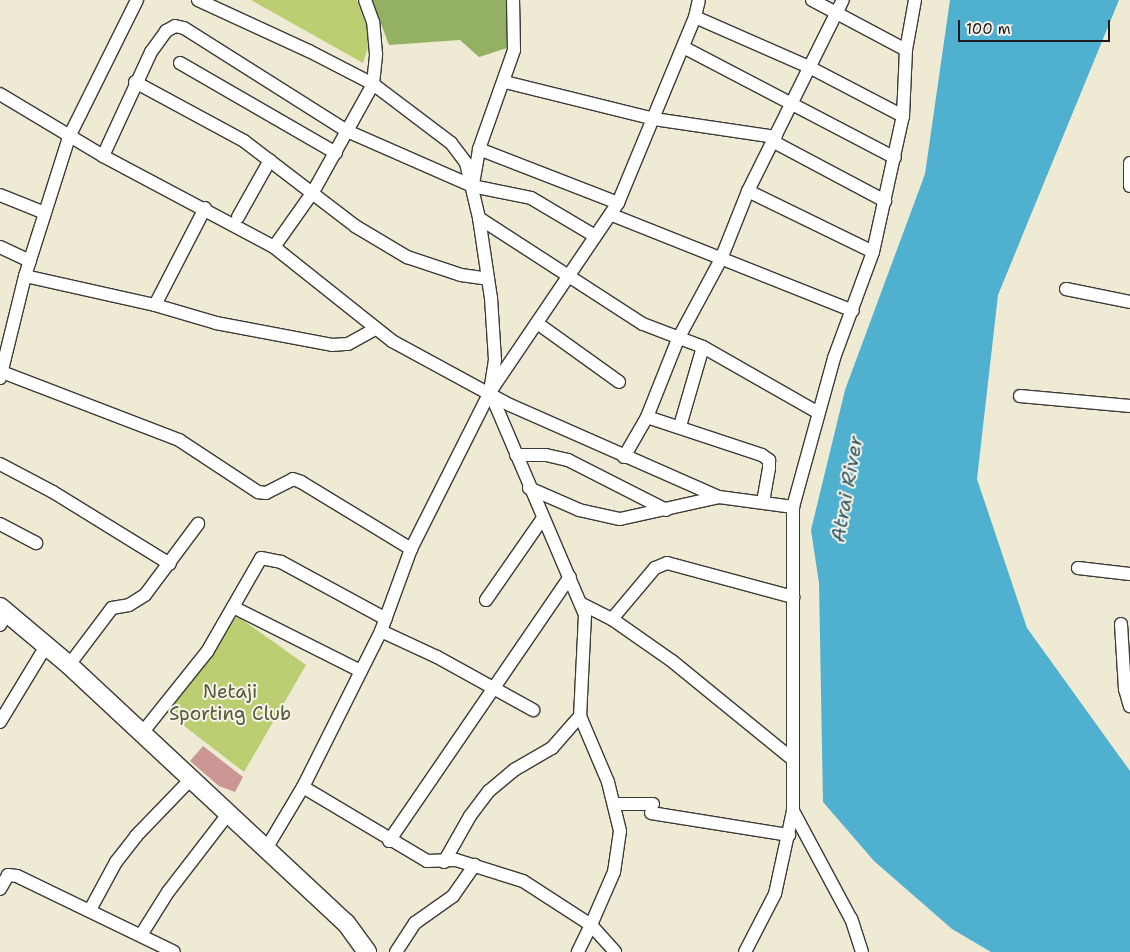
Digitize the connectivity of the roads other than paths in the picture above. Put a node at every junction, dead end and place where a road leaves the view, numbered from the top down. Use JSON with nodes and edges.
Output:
{"nodes":[{"id":1,"x":137,"y":0,"type":"edge"},
{"id":2,"x":198,"y":0,"type":"edge"},
{"id":3,"x":365,"y":0,"type":"edge"},
{"id":4,"x":513,"y":0,"type":"edge"},
{"id":5,"x":699,"y":0,"type":"edge"},
{"id":6,"x":812,"y":0,"type":"edge"},
{"id":7,"x":843,"y":0,"type":"edge"},
{"id":8,"x":915,"y":0,"type":"edge"},
{"id":9,"x":837,"y":14,"type":"junction"},
{"id":10,"x":695,"y":17,"type":"junction"},
{"id":11,"x":683,"y":47,"type":"junction"},
{"id":12,"x":906,"y":50,"type":"junction"},
{"id":13,"x":180,"y":63,"type":"dead end"},
{"id":14,"x":811,"y":68,"type":"junction"},
{"id":15,"x":135,"y":82,"type":"junction"},
{"id":16,"x":505,"y":82,"type":"junction"},
{"id":17,"x":372,"y":84,"type":"junction"},
{"id":18,"x":0,"y":94,"type":"edge"},
{"id":19,"x":791,"y":105,"type":"junction"},
{"id":20,"x":902,"y":116,"type":"junction"},
{"id":21,"x":654,"y":119,"type":"junction"},
{"id":22,"x":347,"y":131,"type":"junction"},
{"id":23,"x":69,"y":137,"type":"junction"},
{"id":24,"x":775,"y":139,"type":"junction"},
{"id":25,"x":479,"y":149,"type":"junction"},
{"id":26,"x":336,"y":153,"type":"junction"},
{"id":27,"x":104,"y":156,"type":"junction"},
{"id":28,"x":895,"y":158,"type":"junction"},
{"id":29,"x":270,"y":160,"type":"junction"},
{"id":30,"x":1130,"y":163,"type":"edge"},
{"id":31,"x":472,"y":186,"type":"junction"},
{"id":32,"x":1130,"y":186,"type":"edge"},
{"id":33,"x":313,"y":192,"type":"junction"},
{"id":34,"x":748,"y":192,"type":"junction"},
{"id":35,"x":0,"y":195,"type":"edge"},
{"id":36,"x":885,"y":200,"type":"junction"},
{"id":37,"x":618,"y":203,"type":"junction"},
{"id":38,"x":205,"y":208,"type":"junction"},
{"id":39,"x":45,"y":212,"type":"junction"},
{"id":40,"x":612,"y":215,"type":"junction"},
{"id":41,"x":238,"y":217,"type":"dead end"},
{"id":42,"x":479,"y":218,"type":"junction"},
{"id":43,"x":595,"y":236,"type":"junction"},
{"id":44,"x":0,"y":247,"type":"edge"},
{"id":45,"x":274,"y":247,"type":"junction"},
{"id":46,"x":873,"y":252,"type":"junction"},
{"id":47,"x":722,"y":260,"type":"junction"},
{"id":48,"x":30,"y":261,"type":"junction"},
{"id":49,"x":569,"y":275,"type":"junction"},
{"id":50,"x":26,"y":276,"type":"junction"},
{"id":51,"x":488,"y":279,"type":"junction"},
{"id":52,"x":1066,"y":289,"type":"dead end"},
{"id":53,"x":1130,"y":302,"type":"edge"},
{"id":54,"x":155,"y":305,"type":"junction"},
{"id":55,"x":853,"y":311,"type":"junction"},
{"id":56,"x":537,"y":323,"type":"junction"},
{"id":57,"x":373,"y":330,"type":"junction"},
{"id":58,"x":678,"y":339,"type":"junction"},
{"id":59,"x":703,"y":347,"type":"junction"},
{"id":60,"x":1,"y":375,"type":"edge"},
{"id":61,"x":619,"y":382,"type":"dead end"},
{"id":62,"x":490,"y":392,"type":"junction"},
{"id":63,"x":1020,"y":396,"type":"dead end"},
{"id":64,"x":1130,"y":406,"type":"edge"},
{"id":65,"x":817,"y":412,"type":"junction"},
{"id":66,"x":647,"y":417,"type":"junction"},
{"id":67,"x":680,"y":426,"type":"junction"},
{"id":68,"x":516,"y":455,"type":"junction"},
{"id":69,"x":624,"y":457,"type":"junction"},
{"id":70,"x":0,"y":464,"type":"edge"},
{"id":71,"x":529,"y":488,"type":"junction"},
{"id":72,"x":719,"y":498,"type":"junction"},
{"id":73,"x":763,"y":501,"type":"junction"},
{"id":74,"x":793,"y":506,"type":"junction"},
{"id":75,"x":666,"y":510,"type":"junction"},
{"id":76,"x":543,"y":518,"type":"junction"},
{"id":77,"x":0,"y":524,"type":"edge"},
{"id":78,"x":198,"y":524,"type":"dead end"},
{"id":79,"x":36,"y":543,"type":"dead end"},
{"id":80,"x":411,"y":549,"type":"junction"},
{"id":81,"x":170,"y":564,"type":"junction"},
{"id":82,"x":1078,"y":568,"type":"dead end"},
{"id":83,"x":1130,"y":574,"type":"edge"},
{"id":84,"x":570,"y":577,"type":"junction"},
{"id":85,"x":793,"y":597,"type":"junction"},
{"id":86,"x":486,"y":600,"type":"dead end"},
{"id":87,"x":582,"y":604,"type":"junction"},
{"id":88,"x":234,"y":607,"type":"junction"},
{"id":89,"x":2,"y":615,"type":"edge"},
{"id":90,"x":612,"y":618,"type":"junction"},
{"id":91,"x":1121,"y":624,"type":"dead end"},
{"id":92,"x":384,"y":625,"type":"junction"},
{"id":93,"x":46,"y":646,"type":"junction"},
{"id":94,"x":69,"y":665,"type":"junction"},
{"id":95,"x":1127,"y":666,"type":"edge"},
{"id":96,"x":361,"y":671,"type":"junction"},
{"id":97,"x":493,"y":687,"type":"junction"},
{"id":98,"x":1130,"y":706,"type":"edge"},
{"id":99,"x":533,"y":710,"type":"dead end"},
{"id":100,"x":580,"y":716,"type":"junction"},
{"id":101,"x":0,"y":722,"type":"edge"},
{"id":102,"x":142,"y":733,"type":"junction"},
{"id":103,"x":792,"y":759,"type":"junction"},
{"id":104,"x":191,"y":779,"type":"junction"},
{"id":105,"x":303,"y":787,"type":"junction"},
{"id":106,"x":615,"y":804,"type":"junction"},
{"id":107,"x":793,"y":811,"type":"junction"},
{"id":108,"x":228,"y":814,"type":"junction"},
{"id":109,"x":789,"y":835,"type":"junction"},
{"id":110,"x":389,"y":841,"type":"junction"},
{"id":111,"x":266,"y":849,"type":"junction"},
{"id":112,"x":444,"y":862,"type":"junction"},
{"id":113,"x":475,"y":865,"type":"junction"},
{"id":114,"x":0,"y":889,"type":"edge"},
{"id":115,"x":90,"y":910,"type":"junction"},
{"id":116,"x":591,"y":925,"type":"junction"},
{"id":117,"x":141,"y":935,"type":"junction"},
{"id":118,"x":174,"y":952,"type":"edge"},
{"id":119,"x":367,"y":952,"type":"edge"},
{"id":120,"x":396,"y":952,"type":"edge"},
{"id":121,"x":578,"y":952,"type":"edge"},
{"id":122,"x":615,"y":952,"type":"edge"},
{"id":123,"x":745,"y":952,"type":"edge"},
{"id":124,"x":862,"y":952,"type":"edge"}],
"edges":[{"from":1,"to":23,"type":"street"},
{"from":2,"to":17,"type":"street"},
{"from":3,"to":17,"type":"street"},
{"from":4,"to":16,"type":"street"},
{"from":5,"to":10,"type":"street"},
{"from":6,"to":9,"type":"street"},
{"from":7,"to":9,"type":"street"},
{"from":8,"to":12,"type":"street"},
{"from":9,"to":12,"type":"street"},
{"from":9,"to":14,"type":"street"},
{"from":10,"to":11,"type":"street"},
{"from":10,"to":14,"type":"street"},
{"from":11,"to":19,"type":"street"},
{"from":11,"to":21,"type":"street"},
{"from":12,"to":20,"type":"street"},
{"from":13,"to":26,"type":"street"},
{"from":14,"to":19,"type":"street"},
{"from":14,"to":20,"type":"street"},
{"from":15,"to":22,"type":"street"},
{"from":15,"to":27,"type":"street"},
{"from":15,"to":29,"type":"street"},
{"from":16,"to":21,"type":"street"},
{"from":16,"to":25,"type":"street"},
{"from":17,"to":22,"type":"street"},
{"from":17,"to":31,"type":"street"},
{"from":18,"to":23,"type":"street"},
{"from":19,"to":24,"type":"street"},
{"from":19,"to":28,"type":"street"},
{"from":20,"to":28,"type":"street"},
{"from":21,"to":24,"type":"street"},
{"from":21,"to":37,"type":"street"},
{"from":22,"to":26,"type":"street"},
{"from":22,"to":31,"type":"street"},
{"from":23,"to":27,"type":"street"},
{"from":23,"to":39,"type":"street"},
{"from":24,"to":34,"type":"street"},
{"from":24,"to":36,"type":"street"},
{"from":25,"to":31,"type":"street"},
{"from":25,"to":37,"type":"street"},
{"from":26,"to":33,"type":"street"},
{"from":27,"to":38,"type":"street"},
{"from":28,"to":36,"type":"street"},
{"from":29,"to":33,"type":"street"},
{"from":29,"to":41,"type":"street"},
{"from":30,"to":32,"type":"street"},
{"from":31,"to":42,"type":"street"},
{"from":31,"to":43,"type":"street"},
{"from":33,"to":45,"type":"street"},
{"from":33,"to":51,"type":"street"},
{"from":34,"to":46,"type":"street"},
{"from":34,"to":47,"type":"street"},
{"from":35,"to":39,"type":"street"},
{"from":36,"to":46,"type":"street"},
{"from":37,"to":40,"type":"street"},
{"from":38,"to":45,"type":"street"},
{"from":38,"to":54,"type":"street"},
{"from":39,"to":48,"type":"street"},
{"from":40,"to":43,"type":"street"},
{"from":40,"to":47,"type":"street"},
{"from":42,"to":49,"type":"street"},
{"from":42,"to":51,"type":"street"},
{"from":43,"to":49,"type":"street"},
{"from":44,"to":48,"type":"street"},
{"from":45,"to":57,"type":"street"},
{"from":46,"to":55,"type":"street"},
{"from":47,"to":55,"type":"street"},
{"from":47,"to":58,"type":"street"},
{"from":48,"to":50,"type":"street"},
{"from":49,"to":56,"type":"street"},
{"from":49,"to":58,"type":"street"},
{"from":50,"to":54,"type":"street"},
{"from":50,"to":60,"type":"street"},
{"from":51,"to":62,"type":"street"},
{"from":52,"to":53,"type":"street"},
{"from":54,"to":57,"type":"street"},
{"from":55,"to":65,"type":"street"},
{"from":56,"to":61,"type":"street"},
{"from":56,"to":62,"type":"street"},
{"from":57,"to":62,"type":"street"},
{"from":58,"to":59,"type":"street"},
{"from":58,"to":66,"type":"street"},
{"from":59,"to":65,"type":"street"},
{"from":59,"to":67,"type":"street"},
{"from":60,"to":80,"type":"street"},
{"from":62,"to":68,"type":"street"},
{"from":62,"to":69,"type":"street"},
{"from":62,"to":80,"type":"street"},
{"from":63,"to":64,"type":"street"},
{"from":65,"to":74,"type":"street"},
{"from":66,"to":67,"type":"street"},
{"from":66,"to":69,"type":"street"},
{"from":67,"to":73,"type":"street"},
{"from":68,"to":71,"type":"street"},
{"from":68,"to":75,"type":"street"},
{"from":69,"to":72,"type":"street"},
{"from":70,"to":81,"type":"street"},
{"from":71,"to":75,"type":"street"},
{"from":71,"to":76,"type":"street"},
{"from":72,"to":73,"type":"street"},
{"from":72,"to":75,"type":"street"},
{"from":73,"to":74,"type":"street"},
{"from":74,"to":85,"type":"street"},
{"from":76,"to":84,"type":"street"},
{"from":76,"to":86,"type":"street"},
{"from":77,"to":79,"type":"street"},
{"from":78,"to":81,"type":"street"},
{"from":80,"to":92,"type":"street"},
{"from":81,"to":94,"type":"street"},
{"from":82,"to":83,"type":"street"},
{"from":84,"to":87,"type":"street"},
{"from":84,"to":97,"type":"street"},
{"from":85,"to":90,"type":"street"},
{"from":85,"to":103,"type":"street"},
{"from":87,"to":90,"type":"street"},
{"from":87,"to":100,"type":"street"},
{"from":88,"to":92,"type":"street"},
{"from":88,"to":96,"type":"street"},
{"from":88,"to":102,"type":"street"},
{"from":89,"to":93,"type":"street"},
{"from":90,"to":103,"type":"street"},
{"from":91,"to":95,"type":"street"},
{"from":92,"to":96,"type":"street"},
{"from":92,"to":97,"type":"street"},
{"from":93,"to":94,"type":"street"},
{"from":93,"to":101,"type":"street"},
{"from":94,"to":102,"type":"street"},
{"from":95,"to":98,"type":"street"},
{"from":96,"to":105,"type":"street"},
{"from":97,"to":99,"type":"street"},
{"from":97,"to":110,"type":"street"},
{"from":100,"to":106,"type":"street"},
{"from":100,"to":112,"type":"street"},
{"from":102,"to":104,"type":"street"},
{"from":103,"to":107,"type":"street"},
{"from":104,"to":108,"type":"street"},
{"from":104,"to":115,"type":"street"},
{"from":105,"to":110,"type":"street"},
{"from":105,"to":111,"type":"street"},
{"from":106,"to":109,"type":"street"},
{"from":106,"to":116,"type":"street"},
{"from":107,"to":109,"type":"street"},
{"from":107,"to":124,"type":"street"},
{"from":108,"to":111,"type":"street"},
{"from":108,"to":117,"type":"street"},
{"from":109,"to":123,"type":"street"},
{"from":110,"to":112,"type":"street"},
{"from":111,"to":119,"type":"street"},
{"from":112,"to":113,"type":"street"},
{"from":113,"to":116,"type":"street"},
{"from":113,"to":120,"type":"street"},
{"from":114,"to":115,"type":"street"},
{"from":115,"to":117,"type":"street"},
{"from":116,"to":121,"type":"street"},
{"from":116,"to":122,"type":"street"},
{"from":117,"to":118,"type":"street"}]}
